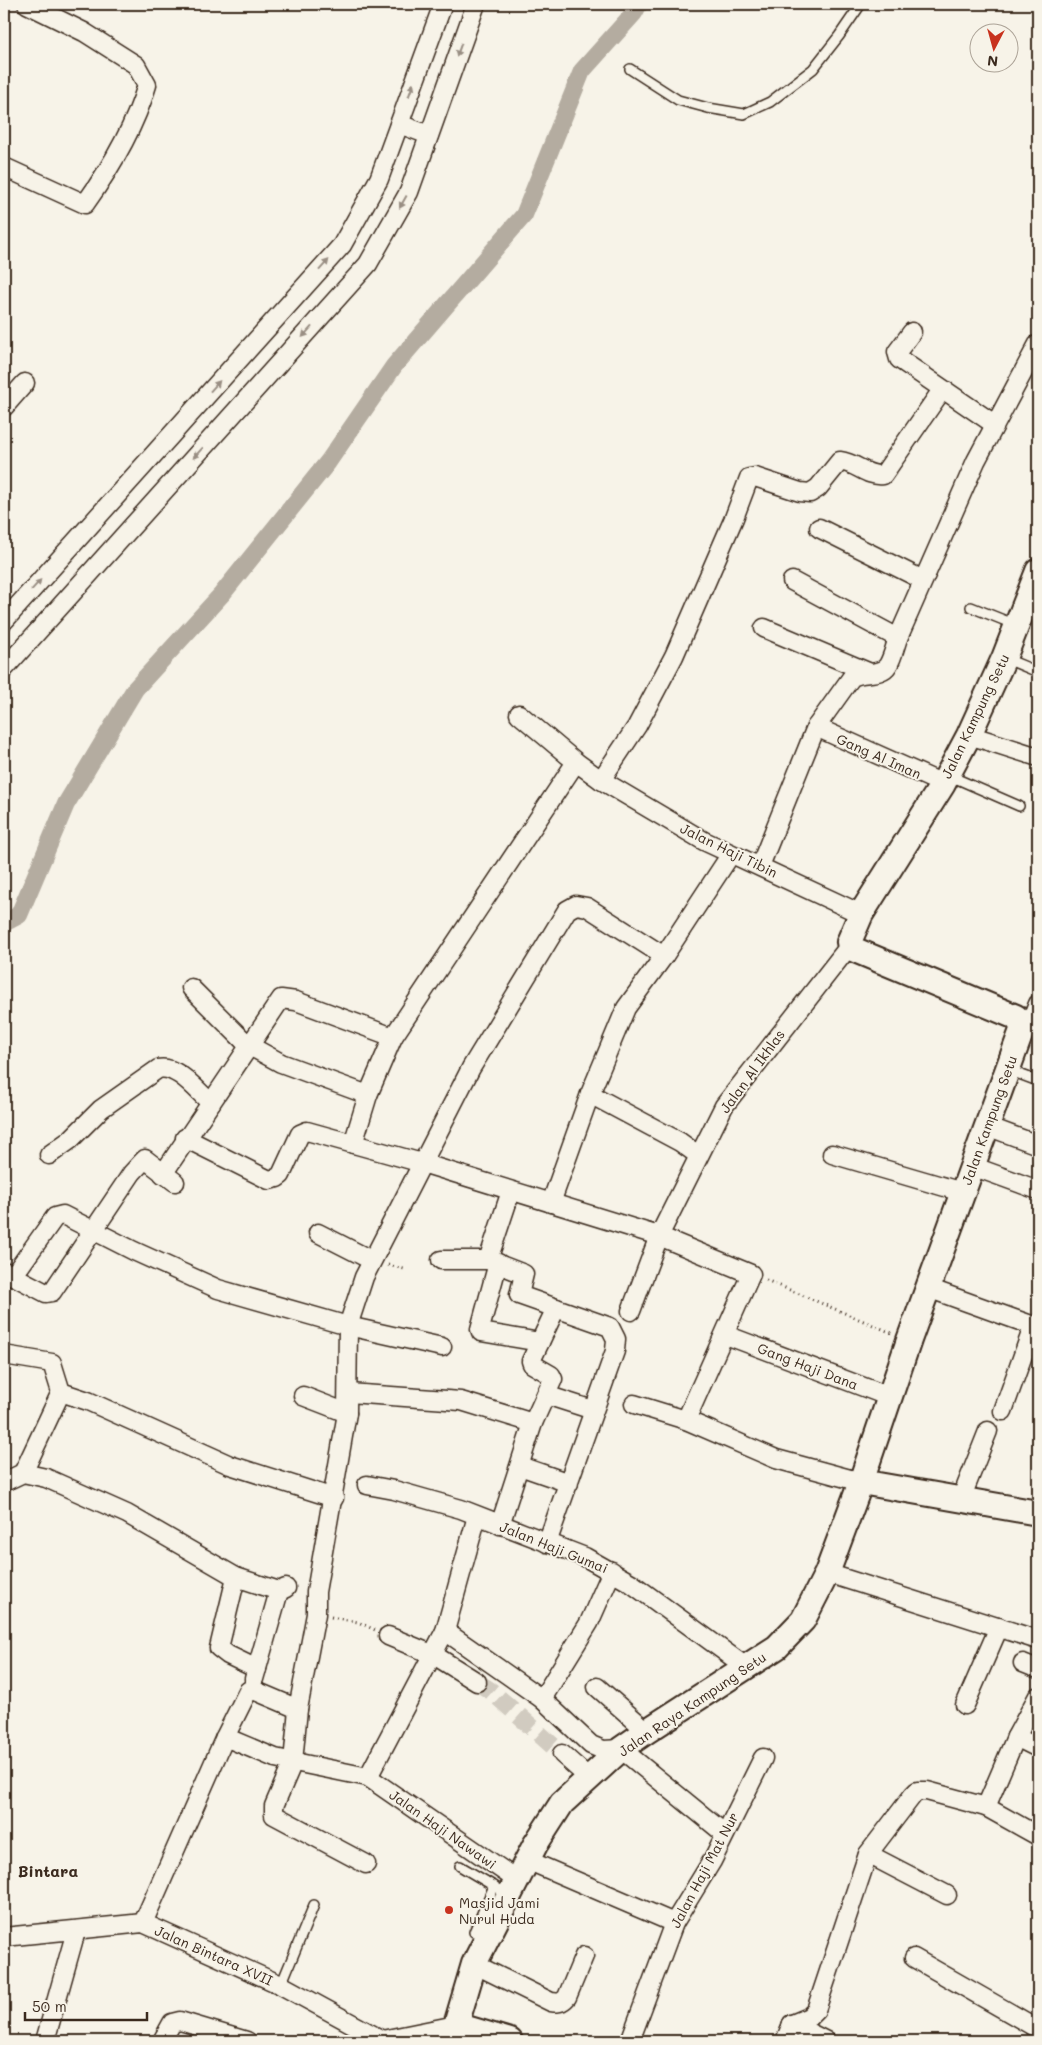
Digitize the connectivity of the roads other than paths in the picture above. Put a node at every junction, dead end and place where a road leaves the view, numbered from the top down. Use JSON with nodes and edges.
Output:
{"nodes":[{"id":1,"x":27,"y":4,"type":"edge"},
{"id":2,"x":443,"y":4,"type":"edge"},
{"id":3,"x":476,"y":4,"type":"edge"},
{"id":4,"x":860,"y":4,"type":"edge"},
{"id":5,"x":630,"y":69,"type":"dead end"},
{"id":6,"x":399,"y":124,"type":"junction"},
{"id":7,"x":429,"y":135,"type":"junction"},
{"id":8,"x":4,"y":167,"type":"edge"},
{"id":9,"x":912,"y":332,"type":"dead end"},
{"id":10,"x":1037,"y":349,"type":"edge"},
{"id":11,"x":25,"y":383,"type":"dead end"},
{"id":12,"x":942,"y":390,"type":"junction"},
{"id":13,"x":4,"y":407,"type":"edge"},
{"id":14,"x":994,"y":424,"type":"junction"},
{"id":15,"x":819,"y":528,"type":"dead end"},
{"id":16,"x":1038,"y":573,"type":"edge"},
{"id":17,"x":923,"y":580,"type":"junction"},
{"id":18,"x":792,"y":581,"type":"dead end"},
{"id":19,"x":971,"y":607,"type":"dead end"},
{"id":20,"x":4,"y":621,"type":"edge"},
{"id":21,"x":1017,"y":625,"type":"junction"},
{"id":22,"x":764,"y":628,"type":"dead end"},
{"id":23,"x":898,"y":638,"type":"junction"},
{"id":24,"x":1004,"y":658,"type":"junction"},
{"id":25,"x":4,"y":669,"type":"edge"},
{"id":26,"x":868,"y":672,"type":"junction"},
{"id":27,"x":1038,"y":672,"type":"edge"},
{"id":28,"x":519,"y":714,"type":"dead end"},
{"id":29,"x":816,"y":727,"type":"junction"},
{"id":30,"x":969,"y":734,"type":"junction"},
{"id":31,"x":1038,"y":757,"type":"edge"},
{"id":32,"x":576,"y":762,"type":"junction"},
{"id":33,"x":945,"y":779,"type":"junction"},
{"id":34,"x":601,"y":780,"type":"junction"},
{"id":35,"x":1019,"y":806,"type":"dead end"},
{"id":36,"x":731,"y":854,"type":"junction"},
{"id":37,"x":760,"y":866,"type":"junction"},
{"id":38,"x":861,"y":914,"type":"junction"},
{"id":39,"x":850,"y":945,"type":"junction"},
{"id":40,"x":664,"y":956,"type":"junction"},
{"id":41,"x":191,"y":988,"type":"dead end"},
{"id":42,"x":1032,"y":1017,"type":"edge"},
{"id":43,"x":393,"y":1036,"type":"junction"},
{"id":44,"x":248,"y":1045,"type":"junction"},
{"id":45,"x":1007,"y":1070,"type":"junction"},
{"id":46,"x":1038,"y":1081,"type":"edge"},
{"id":47,"x":590,"y":1094,"type":"junction"},
{"id":48,"x":368,"y":1095,"type":"junction"},
{"id":49,"x":211,"y":1103,"type":"junction"},
{"id":50,"x":987,"y":1126,"type":"junction"},
{"id":51,"x":185,"y":1138,"type":"junction"},
{"id":52,"x":353,"y":1144,"type":"junction"},
{"id":53,"x":1038,"y":1145,"type":"edge"},
{"id":54,"x":832,"y":1154,"type":"dead end"},
{"id":55,"x":50,"y":1155,"type":"dead end"},
{"id":56,"x":698,"y":1155,"type":"junction"},
{"id":57,"x":422,"y":1164,"type":"junction"},
{"id":58,"x":972,"y":1166,"type":"junction"},
{"id":59,"x":1038,"y":1190,"type":"edge"},
{"id":60,"x":511,"y":1191,"type":"junction"},
{"id":61,"x":962,"y":1192,"type":"junction"},
{"id":62,"x":551,"y":1203,"type":"junction"},
{"id":63,"x":94,"y":1232,"type":"junction"},
{"id":64,"x":318,"y":1233,"type":"dead end"},
{"id":65,"x":659,"y":1236,"type":"junction"},
{"id":66,"x":372,"y":1260,"type":"junction"},
{"id":67,"x":441,"y":1260,"type":"dead end"},
{"id":68,"x":493,"y":1262,"type":"junction"},
{"id":69,"x":8,"y":1273,"type":"edge"},
{"id":70,"x":928,"y":1288,"type":"junction"},
{"id":71,"x":556,"y":1308,"type":"junction"},
{"id":72,"x":631,"y":1311,"type":"dead end"},
{"id":73,"x":348,"y":1326,"type":"junction"},
{"id":74,"x":726,"y":1335,"type":"junction"},
{"id":75,"x":540,"y":1342,"type":"junction"},
{"id":76,"x":442,"y":1347,"type":"dead end"},
{"id":77,"x":4,"y":1355,"type":"edge"},
{"id":78,"x":62,"y":1392,"type":"junction"},
{"id":79,"x":349,"y":1393,"type":"junction"},
{"id":80,"x":546,"y":1395,"type":"junction"},
{"id":81,"x":303,"y":1396,"type":"dead end"},
{"id":82,"x":890,"y":1397,"type":"junction"},
{"id":83,"x":634,"y":1404,"type":"dead end"},
{"id":84,"x":593,"y":1410,"type":"junction"},
{"id":85,"x":1003,"y":1411,"type":"dead end"},
{"id":86,"x":347,"y":1413,"type":"junction"},
{"id":87,"x":686,"y":1420,"type":"junction"},
{"id":88,"x":533,"y":1423,"type":"junction"},
{"id":89,"x":988,"y":1431,"type":"dead end"},
{"id":90,"x":520,"y":1466,"type":"junction"},
{"id":91,"x":23,"y":1473,"type":"junction"},
{"id":92,"x":4,"y":1482,"type":"edge"},
{"id":93,"x":862,"y":1482,"type":"junction"},
{"id":94,"x":569,"y":1483,"type":"junction"},
{"id":95,"x":367,"y":1485,"type":"dead end"},
{"id":96,"x":334,"y":1498,"type":"junction"},
{"id":97,"x":961,"y":1499,"type":"junction"},
{"id":98,"x":1038,"y":1513,"type":"edge"},
{"id":99,"x":477,"y":1516,"type":"junction"},
{"id":100,"x":500,"y":1525,"type":"junction"},
{"id":101,"x":547,"y":1543,"type":"junction"},
{"id":102,"x":612,"y":1570,"type":"junction"},
{"id":103,"x":827,"y":1573,"type":"junction"},
{"id":104,"x":236,"y":1577,"type":"junction"},
{"id":105,"x":999,"y":1627,"type":"junction"},
{"id":106,"x":445,"y":1631,"type":"junction"},
{"id":107,"x":388,"y":1636,"type":"road end"},
{"id":108,"x":1038,"y":1640,"type":"edge"},
{"id":109,"x":434,"y":1655,"type":"junction"},
{"id":110,"x":746,"y":1667,"type":"junction"},
{"id":111,"x":257,"y":1669,"type":"junction"},
{"id":112,"x":477,"y":1682,"type":"tunnel mouth"},
{"id":113,"x":597,"y":1687,"type":"dead end"},
{"id":114,"x":251,"y":1690,"type":"junction"},
{"id":115,"x":1038,"y":1696,"type":"edge"},
{"id":116,"x":542,"y":1699,"type":"junction"},
{"id":117,"x":965,"y":1704,"type":"dead end"},
{"id":118,"x":298,"y":1709,"type":"junction"},
{"id":119,"x":648,"y":1731,"type":"junction"},
{"id":120,"x":225,"y":1737,"type":"junction"},
{"id":121,"x":1016,"y":1737,"type":"junction"},
{"id":122,"x":1038,"y":1748,"type":"edge"},
{"id":123,"x":622,"y":1749,"type":"junction"},
{"id":124,"x":562,"y":1754,"type":"tunnel mouth"},
{"id":125,"x":763,"y":1758,"type":"dead end"},
{"id":126,"x":293,"y":1762,"type":"junction"},
{"id":127,"x":368,"y":1777,"type":"junction"},
{"id":128,"x":589,"y":1778,"type":"junction"},
{"id":129,"x":986,"y":1807,"type":"junction"},
{"id":130,"x":724,"y":1834,"type":"junction"},
{"id":131,"x":1038,"y":1836,"type":"edge"},
{"id":132,"x":868,"y":1854,"type":"junction"},
{"id":133,"x":366,"y":1864,"type":"dead end"},
{"id":134,"x":460,"y":1866,"type":"dead end"},
{"id":135,"x":512,"y":1880,"type":"junction"},
{"id":136,"x":947,"y":1895,"type":"dead end"},
{"id":137,"x":314,"y":1905,"type":"dead end"},
{"id":138,"x":143,"y":1923,"type":"junction"},
{"id":139,"x":674,"y":1923,"type":"junction"},
{"id":140,"x":76,"y":1931,"type":"junction"},
{"id":141,"x":474,"y":1932,"type":"dead end"},
{"id":142,"x":4,"y":1937,"type":"edge"},
{"id":143,"x":584,"y":1956,"type":"dead end"},
{"id":144,"x":914,"y":1958,"type":"dead end"},
{"id":145,"x":474,"y":1964,"type":"junction"},
{"id":146,"x":281,"y":1985,"type":"junction"},
{"id":147,"x":792,"y":2024,"type":"junction"},
{"id":148,"x":456,"y":2025,"type":"junction"},
{"id":149,"x":1038,"y":2029,"type":"edge"},
{"id":150,"x":46,"y":2041,"type":"edge"},
{"id":151,"x":162,"y":2041,"type":"edge"},
{"id":152,"x":247,"y":2041,"type":"edge"},
{"id":153,"x":382,"y":2041,"type":"edge"},
{"id":154,"x":510,"y":2041,"type":"edge"},
{"id":155,"x":630,"y":2041,"type":"edge"},
{"id":156,"x":785,"y":2041,"type":"edge"},
{"id":157,"x":826,"y":2041,"type":"edge"}],
"edges":[{"from":1,"to":8,"type":"street"},
{"from":6,"to":2,"type":"street","one_way":true},
{"from":3,"to":7,"type":"street","one_way":true},
{"from":4,"to":5,"type":"lane"},
{"from":6,"to":7,"type":"street"},
{"from":20,"to":6,"type":"street","one_way":true},
{"from":7,"to":25,"type":"street","one_way":true},
{"from":9,"to":12,"type":"street"},
{"from":10,"to":14,"type":"street"},
{"from":11,"to":13,"type":"street"},
{"from":12,"to":14,"type":"street"},
{"from":12,"to":34,"type":"street"},
{"from":14,"to":17,"type":"street"},
{"from":15,"to":17,"type":"street"},
{"from":16,"to":21,"type":"street","name":"Jalan Kampung Setu"},
{"from":17,"to":23,"type":"street"},
{"from":18,"to":23,"type":"street"},
{"from":19,"to":21,"type":"lane"},
{"from":21,"to":24,"type":"street","name":"Jalan Kampung Setu"},
{"from":22,"to":26,"type":"street"},
{"from":23,"to":26,"type":"street"},
{"from":24,"to":27,"type":"lane"},
{"from":24,"to":30,"type":"street","name":"Jalan Kampung Setu"},
{"from":26,"to":29,"type":"street"},
{"from":28,"to":32,"type":"street","name":"Jalan Haji Tibin"},
{"from":29,"to":33,"type":"street","name":"Gang Al Iman"},
{"from":29,"to":37,"type":"street"},
{"from":30,"to":31,"type":"street"},
{"from":30,"to":33,"type":"street","name":"Jalan Kampung Setu"},
{"from":32,"to":34,"type":"street","name":"Jalan Haji Tibin"},
{"from":32,"to":43,"type":"street"},
{"from":33,"to":35,"type":"lane"},
{"from":33,"to":38,"type":"street","name":"Jalan Kampung Setu"},
{"from":34,"to":36,"type":"street","name":"Jalan Haji Tibin"},
{"from":36,"to":37,"type":"street","name":"Jalan Haji Tibin"},
{"from":36,"to":40,"type":"street"},
{"from":37,"to":38,"type":"street","name":"Jalan Haji Tibin"},
{"from":38,"to":39,"type":"street","name":"Jalan Kampung Setu"},
{"from":39,"to":42,"type":"street","name":"Jalan Kampung Setu"},
{"from":39,"to":56,"type":"street","name":"Jalan Al Ikhlas"},
{"from":40,"to":47,"type":"street"},
{"from":40,"to":57,"type":"street"},
{"from":41,"to":44,"type":"street"},
{"from":42,"to":45,"type":"street","name":"Jalan Kampung Setu"},
{"from":43,"to":44,"type":"street"},
{"from":43,"to":48,"type":"street"},
{"from":44,"to":48,"type":"street"},
{"from":44,"to":49,"type":"street"},
{"from":45,"to":46,"type":"lane"},
{"from":45,"to":50,"type":"street","name":"Jalan Kampung Setu"},
{"from":47,"to":56,"type":"street"},
{"from":47,"to":62,"type":"street"},
{"from":48,"to":52,"type":"street"},
{"from":49,"to":51,"type":"street"},
{"from":49,"to":55,"type":"street"},
{"from":50,"to":53,"type":"street"},
{"from":50,"to":58,"type":"street","name":"Jalan Kampung Setu"},
{"from":51,"to":52,"type":"street"},
{"from":51,"to":63,"type":"street"},
{"from":52,"to":57,"type":"street"},
{"from":54,"to":61,"type":"street"},
{"from":56,"to":65,"type":"street","name":"Jalan Al Ikhlas"},
{"from":57,"to":60,"type":"street"},
{"from":57,"to":66,"type":"street"},
{"from":58,"to":59,"type":"street"},
{"from":58,"to":61,"type":"street","name":"Jalan Kampung Setu"},
{"from":60,"to":62,"type":"street"},
{"from":60,"to":68,"type":"street"},
{"from":61,"to":70,"type":"street","name":"Jalan Kampung Setu"},
{"from":62,"to":65,"type":"street"},
{"from":63,"to":69,"type":"street"},
{"from":63,"to":69,"type":"street"},
{"from":63,"to":73,"type":"street"},
{"from":64,"to":66,"type":"street"},
{"from":65,"to":72,"type":"street","name":"Jalan Al Ikhlas"},
{"from":65,"to":74,"type":"street"},
{"from":66,"to":73,"type":"street"},
{"from":67,"to":68,"type":"street"},
{"from":68,"to":71,"type":"street"},
{"from":68,"to":75,"type":"street"},
{"from":70,"to":82,"type":"street","name":"Jalan Kampung Setu"},
{"from":70,"to":85,"type":"street"},
{"from":71,"to":75,"type":"street"},
{"from":71,"to":84,"type":"street"},
{"from":73,"to":76,"type":"street"},
{"from":73,"to":79,"type":"street"},
{"from":74,"to":82,"type":"street","name":"Gang Haji Dana"},
{"from":74,"to":87,"type":"street"},
{"from":75,"to":80,"type":"street"},
{"from":77,"to":78,"type":"street"},
{"from":78,"to":91,"type":"street"},
{"from":78,"to":96,"type":"street"},
{"from":79,"to":86,"type":"street"},
{"from":79,"to":88,"type":"street"},
{"from":80,"to":84,"type":"street"},
{"from":80,"to":88,"type":"street"},
{"from":81,"to":86,"type":"street"},
{"from":82,"to":93,"type":"street","name":"Jalan Kampung Setu"},
{"from":83,"to":87,"type":"street"},
{"from":84,"to":94,"type":"street"},
{"from":86,"to":96,"type":"street"},
{"from":87,"to":93,"type":"street"},
{"from":88,"to":90,"type":"street"},
{"from":89,"to":97,"type":"street"},
{"from":90,"to":94,"type":"street"},
{"from":90,"to":100,"type":"street"},
{"from":91,"to":92,"type":"street"},
{"from":91,"to":104,"type":"street"},
{"from":93,"to":97,"type":"street"},
{"from":93,"to":103,"type":"street","name":"Jalan Raya Kampung Setu"},
{"from":94,"to":101,"type":"street"},
{"from":95,"to":99,"type":"street","name":"Jalan Haji Gumai"},
{"from":96,"to":118,"type":"street"},
{"from":97,"to":98,"type":"street"},
{"from":99,"to":100,"type":"street","name":"Jalan Haji Gumai"},
{"from":99,"to":106,"type":"street"},
{"from":100,"to":101,"type":"street","name":"Jalan Haji Gumai"},
{"from":101,"to":102,"type":"street","name":"Jalan Haji Gumai"},
{"from":102,"to":110,"type":"street","name":"Jalan Haji Gumai"},
{"from":102,"to":116,"type":"street"},
{"from":103,"to":105,"type":"street"},
{"from":103,"to":110,"type":"street","name":"Jalan Raya Kampung Setu"},
{"from":104,"to":111,"type":"street"},
{"from":104,"to":111,"type":"street"},
{"from":105,"to":108,"type":"street"},
{"from":105,"to":117,"type":"street"},
{"from":106,"to":109,"type":"street"},
{"from":106,"to":116,"type":"street"},
{"from":107,"to":109,"type":"street"},
{"from":109,"to":112,"type":"street"},
{"from":109,"to":127,"type":"street"},
{"from":110,"to":119,"type":"street","name":"Jalan Raya Kampung Setu"},
{"from":111,"to":114,"type":"street"},
{"from":113,"to":119,"type":"street"},
{"from":114,"to":118,"type":"street"},
{"from":114,"to":120,"type":"street"},
{"from":115,"to":121,"type":"street"},
{"from":116,"to":123,"type":"street"},
{"from":118,"to":126,"type":"street"},
{"from":119,"to":123,"type":"street","name":"Jalan Raya Kampung Setu"},
{"from":120,"to":126,"type":"street"},
{"from":120,"to":138,"type":"street"},
{"from":121,"to":122,"type":"street"},
{"from":121,"to":129,"type":"street"},
{"from":123,"to":128,"type":"street","name":"Jalan Raya Kampung Setu"},
{"from":123,"to":130,"type":"street"},
{"from":124,"to":128,"type":"street"},
{"from":125,"to":130,"type":"street","name":"Jalan Haji Mat Nur"},
{"from":126,"to":127,"type":"street"},
{"from":126,"to":133,"type":"street"},
{"from":127,"to":135,"type":"street","name":"Jalan Haji Nawawi"},
{"from":128,"to":135,"type":"street","name":"Jalan Raya Kampung Setu"},
{"from":129,"to":131,"type":"street"},
{"from":129,"to":132,"type":"street"},
{"from":130,"to":139,"type":"street","name":"Jalan Haji Mat Nur"},
{"from":132,"to":136,"type":"street"},
{"from":132,"to":147,"type":"street"},
{"from":134,"to":135,"type":"lane"},
{"from":135,"to":139,"type":"street","name":"Jalan Haji Nawawi"},
{"from":135,"to":141,"type":"lane"},
{"from":135,"to":145,"type":"street","name":"Jalan Raya Kampung Setu"},
{"from":137,"to":146,"type":"lane"},
{"from":138,"to":140,"type":"street","name":"Jalan Bintara XVII"},
{"from":138,"to":146,"type":"street","name":"Jalan Bintara XVII"},
{"from":139,"to":155,"type":"street","name":"Jalan Haji Mat Nur"},
{"from":140,"to":142,"type":"street","name":"Jalan Bintara XVII"},
{"from":140,"to":150,"type":"street"},
{"from":143,"to":145,"type":"street"},
{"from":144,"to":149,"type":"street"},
{"from":145,"to":148,"type":"street","name":"Jalan Raya Kampung Setu"},
{"from":146,"to":153,"type":"street","name":"Jalan Bintara XVII"},
{"from":147,"to":156,"type":"street"},
{"from":147,"to":157,"type":"street"},
{"from":148,"to":153,"type":"street"},
{"from":148,"to":154,"type":"street"},
{"from":151,"to":152,"type":"street"}]}
